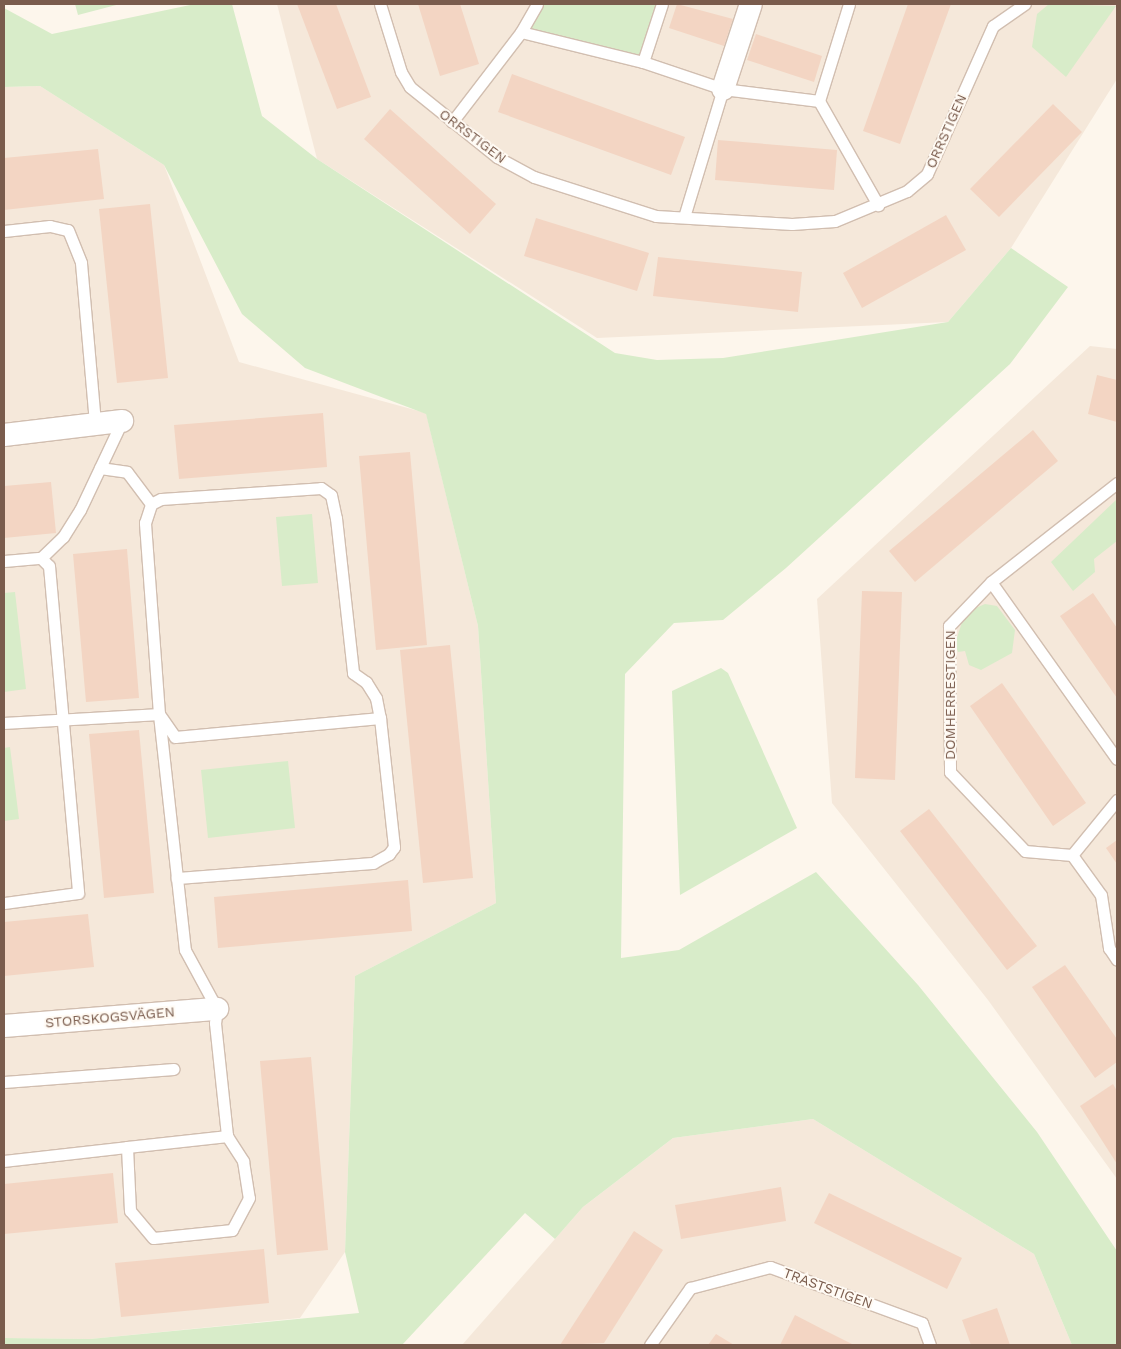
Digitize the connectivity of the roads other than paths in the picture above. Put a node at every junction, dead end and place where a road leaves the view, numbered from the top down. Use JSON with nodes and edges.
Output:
{"nodes":[{"id":1,"x":380,"y":4,"type":"edge"},
{"id":2,"x":537,"y":4,"type":"edge"},
{"id":3,"x":662,"y":4,"type":"edge"},
{"id":4,"x":751,"y":4,"type":"edge"},
{"id":5,"x":849,"y":4,"type":"edge"},
{"id":6,"x":1025,"y":4,"type":"edge"},
{"id":7,"x":521,"y":32,"type":"junction"},
{"id":8,"x":643,"y":62,"type":"junction"},
{"id":9,"x":723,"y":89,"type":"junction"},
{"id":10,"x":819,"y":101,"type":"junction"},
{"id":11,"x":452,"y":122,"type":"junction"},
{"id":12,"x":878,"y":204,"type":"junction"},
{"id":13,"x":684,"y":217,"type":"junction"},
{"id":14,"x":4,"y":231,"type":"edge"},
{"id":15,"x":122,"y":421,"type":"joint"},
{"id":16,"x":95,"y":424,"type":"junction"},
{"id":17,"x":4,"y":435,"type":"edge"},
{"id":18,"x":100,"y":468,"type":"junction"},
{"id":19,"x":1117,"y":483,"type":"edge"},
{"id":20,"x":151,"y":504,"type":"junction"},
{"id":21,"x":42,"y":558,"type":"junction"},
{"id":22,"x":4,"y":561,"type":"edge"},
{"id":23,"x":991,"y":582,"type":"junction"},
{"id":24,"x":159,"y":714,"type":"junction"},
{"id":25,"x":380,"y":718,"type":"junction"},
{"id":26,"x":63,"y":720,"type":"junction"},
{"id":27,"x":4,"y":723,"type":"edge"},
{"id":28,"x":1117,"y":759,"type":"edge"},
{"id":29,"x":1117,"y":800,"type":"edge"},
{"id":30,"x":1072,"y":855,"type":"junction"},
{"id":31,"x":177,"y":878,"type":"junction"},
{"id":32,"x":4,"y":903,"type":"edge"},
{"id":33,"x":1117,"y":960,"type":"edge"},
{"id":34,"x":217,"y":1009,"type":"junction"},
{"id":35,"x":4,"y":1026,"type":"edge"},
{"id":36,"x":174,"y":1069,"type":"dead end"},
{"id":37,"x":4,"y":1082,"type":"edge"},
{"id":38,"x":227,"y":1136,"type":"junction"},
{"id":39,"x":127,"y":1147,"type":"junction"},
{"id":40,"x":4,"y":1162,"type":"edge"},
{"id":41,"x":650,"y":1345,"type":"edge"},
{"id":42,"x":930,"y":1345,"type":"edge"}],
"edges":[{"from":1,"to":11,"type":"lane","name":"ORRSTIGEN"},
{"from":2,"to":7,"type":"lane"},
{"from":3,"to":8,"type":"lane"},
{"from":4,"to":9,"type":"street"},
{"from":5,"to":10,"type":"lane"},
{"from":6,"to":12,"type":"lane","name":"ORRSTIGEN"},
{"from":7,"to":8,"type":"lane"},
{"from":7,"to":11,"type":"lane"},
{"from":8,"to":9,"type":"lane"},
{"from":9,"to":10,"type":"lane"},
{"from":9,"to":13,"type":"lane"},
{"from":10,"to":12,"type":"lane"},
{"from":11,"to":13,"type":"lane","name":"ORRSTIGEN"},
{"from":12,"to":13,"type":"lane","name":"ORRSTIGEN"},
{"from":14,"to":16,"type":"lane"},
{"from":15,"to":16,"type":"street"},
{"from":15,"to":18,"type":"lane"},
{"from":16,"to":17,"type":"street"},
{"from":18,"to":20,"type":"lane"},
{"from":18,"to":21,"type":"lane"},
{"from":19,"to":23,"type":"lane","name":"DOMHERRESTIGEN"},
{"from":20,"to":24,"type":"lane"},
{"from":20,"to":25,"type":"lane"},
{"from":21,"to":22,"type":"lane"},
{"from":21,"to":26,"type":"lane"},
{"from":23,"to":28,"type":"lane"},
{"from":23,"to":30,"type":"lane","name":"DOMHERRESTIGEN"},
{"from":24,"to":25,"type":"lane"},
{"from":24,"to":26,"type":"lane"},
{"from":24,"to":31,"type":"lane"},
{"from":25,"to":31,"type":"lane"},
{"from":26,"to":27,"type":"lane"},
{"from":26,"to":32,"type":"lane"},
{"from":29,"to":30,"type":"lane"},
{"from":30,"to":33,"type":"lane"},
{"from":31,"to":34,"type":"lane"},
{"from":34,"to":35,"type":"street","name":"STORSKOGSVÄGEN"},
{"from":34,"to":38,"type":"lane"},
{"from":36,"to":37,"type":"lane"},
{"from":38,"to":39,"type":"lane"},
{"from":38,"to":39,"type":"lane"},
{"from":39,"to":40,"type":"lane"},
{"from":41,"to":42,"type":"lane","name":"TRASTSTIGEN"}]}
